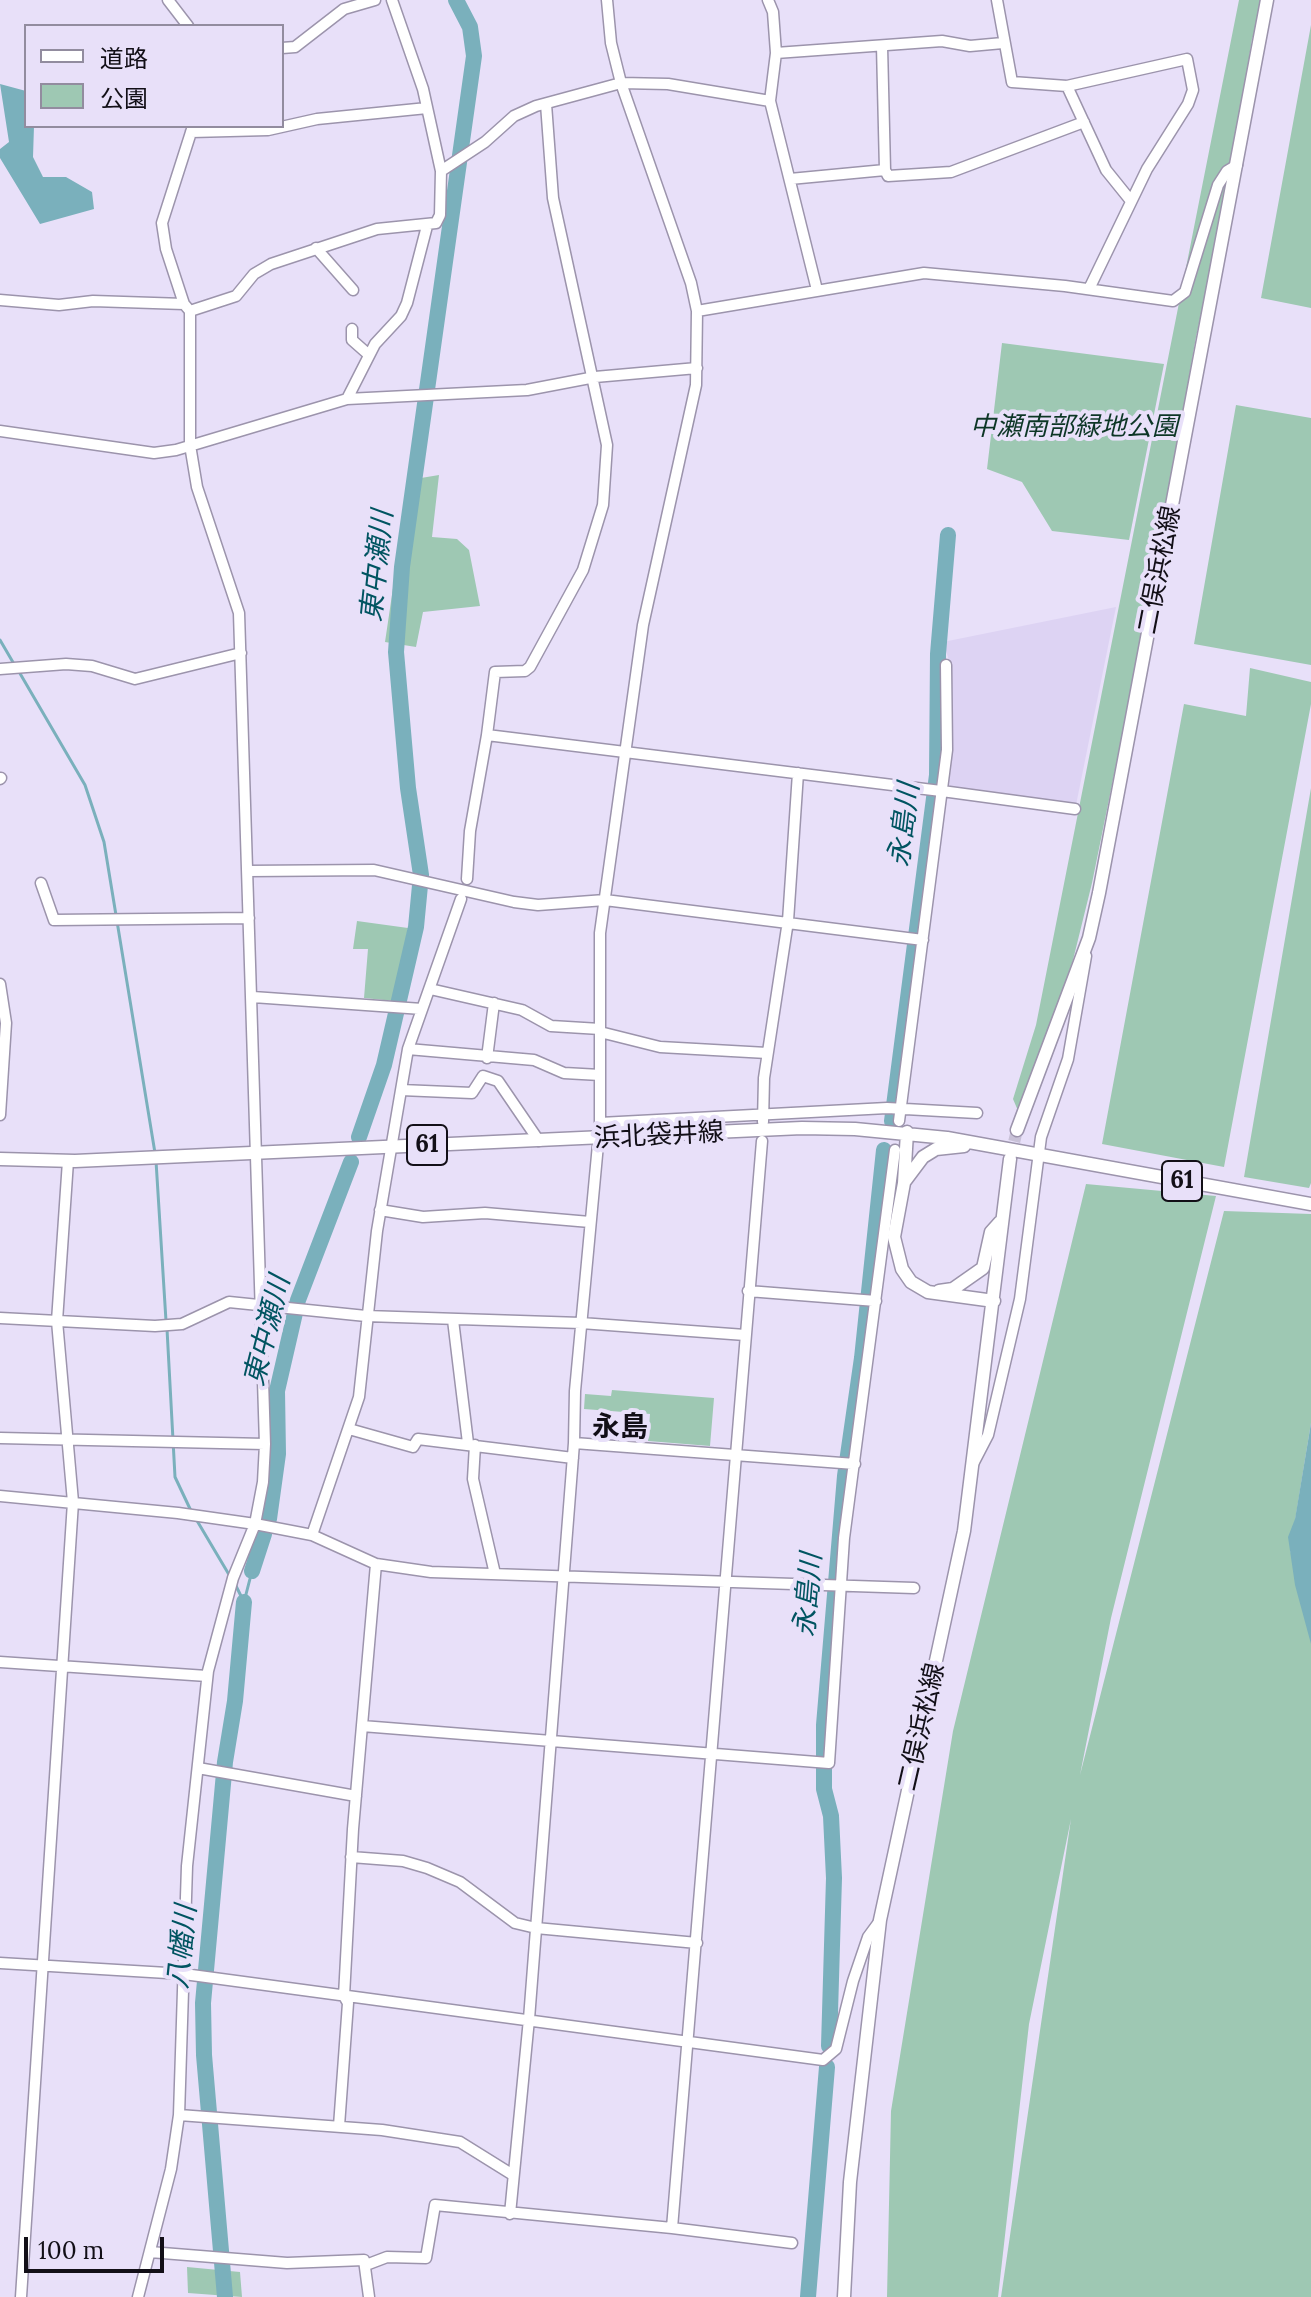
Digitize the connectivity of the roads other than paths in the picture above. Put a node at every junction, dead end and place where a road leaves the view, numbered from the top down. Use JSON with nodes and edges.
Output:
{"nodes":[{"id":1,"x":168,"y":0,"type":"edge"},
{"id":2,"x":375,"y":0,"type":"edge"},
{"id":3,"x":392,"y":0,"type":"edge"},
{"id":4,"x":607,"y":0,"type":"edge"},
{"id":5,"x":768,"y":0,"type":"edge"},
{"id":6,"x":997,"y":0,"type":"edge"},
{"id":7,"x":1267,"y":0,"type":"edge"},
{"id":8,"x":186,"y":24,"type":"edge"},
{"id":9,"x":1003,"y":43,"type":"junction"},
{"id":10,"x":882,"y":46,"type":"junction"},
{"id":11,"x":284,"y":48,"type":"edge"},
{"id":12,"x":776,"y":53,"type":"junction"},
{"id":13,"x":621,"y":83,"type":"junction"},
{"id":14,"x":1067,"y":86,"type":"junction"},
{"id":15,"x":770,"y":101,"type":"junction"},
{"id":16,"x":546,"y":104,"type":"junction"},
{"id":17,"x":427,"y":108,"type":"junction"},
{"id":18,"x":1084,"y":122,"type":"junction"},
{"id":19,"x":284,"y":126,"type":"edge"},
{"id":20,"x":277,"y":128,"type":"edge"},
{"id":21,"x":192,"y":129,"type":"edge"},
{"id":22,"x":1237,"y":165,"type":"junction"},
{"id":23,"x":885,"y":170,"type":"junction"},
{"id":24,"x":441,"y":171,"type":"junction"},
{"id":25,"x":790,"y":179,"type":"junction"},
{"id":26,"x":1131,"y":201,"type":"junction"},
{"id":27,"x":427,"y":226,"type":"junction"},
{"id":28,"x":316,"y":248,"type":"junction"},
{"id":29,"x":1089,"y":289,"type":"junction"},
{"id":30,"x":353,"y":290,"type":"dead end"},
{"id":31,"x":817,"y":290,"type":"junction"},
{"id":32,"x":0,"y":300,"type":"edge"},
{"id":33,"x":187,"y":308,"type":"junction"},
{"id":34,"x":697,"y":311,"type":"junction"},
{"id":35,"x":352,"y":329,"type":"dead end"},
{"id":36,"x":369,"y":355,"type":"junction"},
{"id":37,"x":697,"y":368,"type":"junction"},
{"id":38,"x":595,"y":377,"type":"junction"},
{"id":39,"x":347,"y":399,"type":"junction"},
{"id":40,"x":0,"y":431,"type":"edge"},
{"id":41,"x":190,"y":445,"type":"junction"},
{"id":42,"x":241,"y":653,"type":"junction"},
{"id":43,"x":946,"y":665,"type":"dead end"},
{"id":44,"x":5,"y":668,"type":"edge"},
{"id":45,"x":487,"y":735,"type":"junction"},
{"id":46,"x":625,"y":750,"type":"junction"},
{"id":47,"x":798,"y":773,"type":"junction"},
{"id":48,"x":938,"y":791,"type":"junction"},
{"id":49,"x":1075,"y":809,"type":"dead end"},
{"id":50,"x":248,"y":871,"type":"junction"},
{"id":51,"x":467,"y":879,"type":"dead end"},
{"id":52,"x":41,"y":883,"type":"dead end"},
{"id":53,"x":461,"y":899,"type":"dead end"},
{"id":54,"x":605,"y":900,"type":"junction"},
{"id":55,"x":249,"y":918,"type":"junction"},
{"id":56,"x":788,"y":921,"type":"junction"},
{"id":57,"x":1089,"y":938,"type":"junction"},
{"id":58,"x":919,"y":940,"type":"junction"},
{"id":59,"x":0,"y":984,"type":"edge"},
{"id":60,"x":430,"y":989,"type":"junction"},
{"id":61,"x":253,"y":997,"type":"junction"},
{"id":62,"x":494,"y":1003,"type":"junction"},
{"id":63,"x":422,"y":1009,"type":"junction"},
{"id":64,"x":600,"y":1030,"type":"junction"},
{"id":65,"x":408,"y":1049,"type":"junction"},
{"id":66,"x":767,"y":1053,"type":"junction"},
{"id":67,"x":487,"y":1058,"type":"junction"},
{"id":68,"x":600,"y":1075,"type":"junction"},
{"id":69,"x":401,"y":1090,"type":"junction"},
{"id":70,"x":901,"y":1109,"type":"junction"},
{"id":71,"x":977,"y":1113,"type":"dead end"},
{"id":72,"x":0,"y":1115,"type":"edge"},
{"id":73,"x":763,"y":1118,"type":"junction"},
{"id":74,"x":600,"y":1123,"type":"junction"},
{"id":75,"x":903,"y":1127,"type":"junction"},
{"id":76,"x":1017,"y":1130,"type":"tunnel mouth"},
{"id":77,"x":599,"y":1138,"type":"junction"},
{"id":78,"x":539,"y":1141,"type":"junction"},
{"id":79,"x":762,"y":1141,"type":"dead end"},
{"id":80,"x":390,"y":1147,"type":"junction"},
{"id":81,"x":995,"y":1148,"type":"junction"},
{"id":82,"x":895,"y":1150,"type":"dead end"},
{"id":83,"x":256,"y":1154,"type":"junction"},
{"id":84,"x":1046,"y":1156,"type":"junction"},
{"id":85,"x":0,"y":1159,"type":"edge"},
{"id":86,"x":1010,"y":1159,"type":"tunnel mouth"},
{"id":87,"x":68,"y":1161,"type":"junction"},
{"id":88,"x":904,"y":1183,"type":"junction"},
{"id":89,"x":1311,"y":1204,"type":"edge"},
{"id":90,"x":380,"y":1210,"type":"junction"},
{"id":91,"x":590,"y":1222,"type":"junction"},
{"id":92,"x":1000,"y":1222,"type":"junction"},
{"id":93,"x":748,"y":1291,"type":"junction"},
{"id":94,"x":928,"y":1292,"type":"junction"},
{"id":95,"x":872,"y":1301,"type":"junction"},
{"id":96,"x":994,"y":1301,"type":"junction"},
{"id":97,"x":261,"y":1303,"type":"junction"},
{"id":98,"x":366,"y":1316,"type":"junction"},
{"id":99,"x":0,"y":1318,"type":"edge"},
{"id":100,"x":453,"y":1320,"type":"junction"},
{"id":101,"x":57,"y":1321,"type":"junction"},
{"id":102,"x":581,"y":1323,"type":"junction"},
{"id":103,"x":745,"y":1335,"type":"junction"},
{"id":104,"x":349,"y":1429,"type":"junction"},
{"id":105,"x":0,"y":1438,"type":"edge"},
{"id":106,"x":67,"y":1438,"type":"junction"},
{"id":107,"x":574,"y":1443,"type":"junction"},
{"id":108,"x":265,"y":1444,"type":"junction"},
{"id":109,"x":472,"y":1444,"type":"junction"},
{"id":110,"x":736,"y":1457,"type":"junction"},
{"id":111,"x":573,"y":1458,"type":"junction"},
{"id":112,"x":974,"y":1462,"type":"junction"},
{"id":113,"x":850,"y":1464,"type":"junction"},
{"id":114,"x":0,"y":1496,"type":"edge"},
{"id":115,"x":73,"y":1502,"type":"junction"},
{"id":116,"x":255,"y":1524,"type":"junction"},
{"id":117,"x":312,"y":1535,"type":"junction"},
{"id":118,"x":376,"y":1564,"type":"junction"},
{"id":119,"x":495,"y":1574,"type":"junction"},
{"id":120,"x":563,"y":1578,"type":"junction"},
{"id":121,"x":727,"y":1583,"type":"junction"},
{"id":122,"x":838,"y":1586,"type":"junction"},
{"id":123,"x":914,"y":1588,"type":"dead end"},
{"id":124,"x":0,"y":1662,"type":"edge"},
{"id":125,"x":63,"y":1666,"type":"junction"},
{"id":126,"x":207,"y":1676,"type":"junction"},
{"id":127,"x":362,"y":1726,"type":"junction"},
{"id":128,"x":550,"y":1741,"type":"junction"},
{"id":129,"x":713,"y":1754,"type":"junction"},
{"id":130,"x":198,"y":1768,"type":"junction"},
{"id":131,"x":356,"y":1796,"type":"junction"},
{"id":132,"x":351,"y":1857,"type":"junction"},
{"id":133,"x":880,"y":1920,"type":"junction"},
{"id":134,"x":536,"y":1928,"type":"junction"},
{"id":135,"x":697,"y":1943,"type":"junction"},
{"id":136,"x":0,"y":1963,"type":"edge"},
{"id":137,"x":43,"y":1966,"type":"junction"},
{"id":138,"x":184,"y":1974,"type":"junction"},
{"id":139,"x":344,"y":1996,"type":"junction"},
{"id":140,"x":529,"y":2019,"type":"junction"},
{"id":141,"x":689,"y":2039,"type":"junction"},
{"id":142,"x":179,"y":2115,"type":"junction"},
{"id":143,"x":339,"y":2126,"type":"junction"},
{"id":144,"x":513,"y":2175,"type":"junction"},
{"id":145,"x":510,"y":2214,"type":"junction"},
{"id":146,"x":672,"y":2228,"type":"junction"},
{"id":147,"x":792,"y":2243,"type":"dead end"},
{"id":148,"x":150,"y":2252,"type":"junction"},
{"id":149,"x":366,"y":2265,"type":"junction"},
{"id":150,"x":21,"y":2297,"type":"edge"},
{"id":151,"x":138,"y":2297,"type":"edge"},
{"id":152,"x":369,"y":2297,"type":"edge"},
{"id":153,"x":844,"y":2297,"type":"edge"}],
"edges":[{"from":1,"to":8,"type":"street"},
{"from":2,"to":11,"type":"street"},
{"from":3,"to":17,"type":"street"},
{"from":4,"to":13,"type":"street"},
{"from":5,"to":12,"type":"street"},
{"from":6,"to":9,"type":"street"},
{"from":7,"to":22,"type":"main road","name":"二俣浜松線"},
{"from":9,"to":10,"type":"street"},
{"from":9,"to":14,"type":"street"},
{"from":10,"to":12,"type":"street"},
{"from":10,"to":23,"type":"street"},
{"from":12,"to":15,"type":"street"},
{"from":13,"to":15,"type":"street"},
{"from":13,"to":16,"type":"street"},
{"from":13,"to":34,"type":"street"},
{"from":14,"to":18,"type":"street"},
{"from":14,"to":26,"type":"street"},
{"from":15,"to":25,"type":"street"},
{"from":16,"to":24,"type":"street"},
{"from":16,"to":38,"type":"street"},
{"from":17,"to":19,"type":"street"},
{"from":17,"to":24,"type":"street"},
{"from":18,"to":23,"type":"street"},
{"from":18,"to":26,"type":"street"},
{"from":20,"to":21,"type":"street"},
{"from":21,"to":33,"type":"street"},
{"from":22,"to":29,"type":"street"},
{"from":22,"to":57,"type":"main road","name":"二俣浜松線"},
{"from":23,"to":25,"type":"street"},
{"from":24,"to":27,"type":"street"},
{"from":25,"to":31,"type":"street"},
{"from":26,"to":29,"type":"street"},
{"from":27,"to":28,"type":"street"},
{"from":27,"to":36,"type":"street"},
{"from":28,"to":30,"type":"street"},
{"from":28,"to":33,"type":"street"},
{"from":29,"to":31,"type":"street"},
{"from":31,"to":34,"type":"street"},
{"from":32,"to":33,"type":"street"},
{"from":33,"to":41,"type":"street"},
{"from":34,"to":37,"type":"street"},
{"from":35,"to":36,"type":"street"},
{"from":36,"to":39,"type":"street"},
{"from":37,"to":38,"type":"street"},
{"from":37,"to":46,"type":"street"},
{"from":38,"to":39,"type":"street"},
{"from":38,"to":45,"type":"street"},
{"from":39,"to":41,"type":"street"},
{"from":40,"to":41,"type":"street"},
{"from":41,"to":42,"type":"street"},
{"from":42,"to":44,"type":"street"},
{"from":42,"to":50,"type":"street"},
{"from":43,"to":48,"type":"street"},
{"from":45,"to":46,"type":"street"},
{"from":45,"to":51,"type":"street"},
{"from":46,"to":47,"type":"street"},
{"from":46,"to":54,"type":"street"},
{"from":47,"to":48,"type":"street"},
{"from":47,"to":56,"type":"street"},
{"from":48,"to":49,"type":"street"},
{"from":48,"to":58,"type":"street"},
{"from":50,"to":54,"type":"street"},
{"from":50,"to":55,"type":"street"},
{"from":52,"to":55,"type":"street"},
{"from":53,"to":60,"type":"street"},
{"from":54,"to":56,"type":"street"},
{"from":54,"to":64,"type":"street"},
{"from":55,"to":61,"type":"street"},
{"from":56,"to":58,"type":"street"},
{"from":56,"to":66,"type":"street"},
{"from":57,"to":76,"type":"main road","name":"二俣浜松線"},
{"from":57,"to":84,"type":"street"},
{"from":58,"to":70,"type":"street"},
{"from":59,"to":72,"type":"street"},
{"from":60,"to":62,"type":"street"},
{"from":60,"to":63,"type":"street"},
{"from":61,"to":63,"type":"street"},
{"from":61,"to":83,"type":"street"},
{"from":62,"to":64,"type":"street"},
{"from":62,"to":67,"type":"street"},
{"from":63,"to":65,"type":"street"},
{"from":64,"to":66,"type":"street"},
{"from":64,"to":68,"type":"street"},
{"from":65,"to":67,"type":"street"},
{"from":65,"to":69,"type":"street"},
{"from":66,"to":73,"type":"street"},
{"from":67,"to":68,"type":"street"},
{"from":68,"to":74,"type":"street"},
{"from":69,"to":78,"type":"street"},
{"from":69,"to":80,"type":"street"},
{"from":70,"to":71,"type":"street"},
{"from":70,"to":73,"type":"street"},
{"from":70,"to":75,"type":"street"},
{"from":73,"to":74,"type":"street"},
{"from":74,"to":77,"type":"street"},
{"from":75,"to":77,"type":"main road","name":"浜北袋井線","number":"61"},
{"from":75,"to":81,"type":"main road","name":"浜北袋井線","number":"61"},
{"from":75,"to":88,"type":"main road"},
{"from":77,"to":78,"type":"main road","name":"浜北袋井線","number":"61"},
{"from":77,"to":91,"type":"street"},
{"from":78,"to":80,"type":"main road","name":"浜北袋井線","number":"61"},
{"from":79,"to":93,"type":"street"},
{"from":80,"to":83,"type":"main road","name":"浜北袋井線","number":"61"},
{"from":80,"to":90,"type":"street"},
{"from":81,"to":84,"type":"main road","name":"浜北袋井線","number":"61"},
{"from":81,"to":88,"type":"main road"},
{"from":82,"to":95,"type":"street"},
{"from":83,"to":87,"type":"main road","name":"浜北袋井線","number":"61"},
{"from":83,"to":97,"type":"street"},
{"from":84,"to":89,"type":"main road","name":"浜北袋井線","number":"61"},
{"from":84,"to":112,"type":"street"},
{"from":85,"to":87,"type":"main road","name":"浜北袋井線","number":"61"},
{"from":86,"to":92,"type":"main road","name":"二俣浜松線"},
{"from":87,"to":101,"type":"street"},
{"from":88,"to":94,"type":"main road"},
{"from":90,"to":91,"type":"street"},
{"from":90,"to":98,"type":"street"},
{"from":91,"to":102,"type":"street"},
{"from":92,"to":94,"type":"main road"},
{"from":92,"to":96,"type":"main road","name":"二俣浜松線"},
{"from":93,"to":95,"type":"street"},
{"from":93,"to":103,"type":"street"},
{"from":94,"to":96,"type":"main road"},
{"from":95,"to":113,"type":"street"},
{"from":96,"to":112,"type":"main road","name":"二俣浜松線"},
{"from":97,"to":98,"type":"street"},
{"from":97,"to":101,"type":"street"},
{"from":97,"to":108,"type":"street"},
{"from":98,"to":100,"type":"street"},
{"from":98,"to":104,"type":"street"},
{"from":99,"to":101,"type":"street"},
{"from":100,"to":102,"type":"street"},
{"from":100,"to":109,"type":"street"},
{"from":101,"to":106,"type":"street"},
{"from":102,"to":103,"type":"street"},
{"from":102,"to":107,"type":"street"},
{"from":103,"to":110,"type":"street"},
{"from":104,"to":109,"type":"street"},
{"from":104,"to":117,"type":"street"},
{"from":105,"to":106,"type":"street"},
{"from":106,"to":108,"type":"street"},
{"from":106,"to":115,"type":"street"},
{"from":107,"to":110,"type":"street"},
{"from":107,"to":111,"type":"street"},
{"from":108,"to":116,"type":"street"},
{"from":109,"to":111,"type":"street"},
{"from":109,"to":119,"type":"street"},
{"from":110,"to":113,"type":"street"},
{"from":110,"to":121,"type":"street"},
{"from":111,"to":120,"type":"street"},
{"from":112,"to":133,"type":"main road","name":"二俣浜松線"},
{"from":113,"to":122,"type":"street"},
{"from":114,"to":115,"type":"street"},
{"from":115,"to":116,"type":"street"},
{"from":115,"to":125,"type":"street"},
{"from":116,"to":117,"type":"street"},
{"from":116,"to":126,"type":"street"},
{"from":117,"to":118,"type":"street"},
{"from":118,"to":119,"type":"street"},
{"from":118,"to":127,"type":"street"},
{"from":119,"to":120,"type":"street"},
{"from":120,"to":121,"type":"street"},
{"from":120,"to":128,"type":"street"},
{"from":121,"to":122,"type":"street"},
{"from":121,"to":129,"type":"street"},
{"from":122,"to":123,"type":"street"},
{"from":122,"to":129,"type":"street"},
{"from":124,"to":125,"type":"street"},
{"from":125,"to":126,"type":"street"},
{"from":125,"to":137,"type":"street"},
{"from":126,"to":130,"type":"street"},
{"from":127,"to":128,"type":"street"},
{"from":127,"to":131,"type":"street"},
{"from":128,"to":129,"type":"street"},
{"from":128,"to":134,"type":"street"},
{"from":129,"to":135,"type":"street"},
{"from":130,"to":131,"type":"street"},
{"from":130,"to":138,"type":"street"},
{"from":131,"to":132,"type":"street"},
{"from":132,"to":134,"type":"street"},
{"from":132,"to":139,"type":"street"},
{"from":133,"to":141,"type":"street"},
{"from":133,"to":153,"type":"main road","name":"二俣浜松線"},
{"from":134,"to":135,"type":"street"},
{"from":134,"to":140,"type":"street"},
{"from":135,"to":141,"type":"street"},
{"from":136,"to":137,"type":"street"},
{"from":137,"to":138,"type":"street"},
{"from":137,"to":150,"type":"street"},
{"from":138,"to":139,"type":"street"},
{"from":138,"to":142,"type":"street"},
{"from":139,"to":140,"type":"street"},
{"from":139,"to":143,"type":"street"},
{"from":140,"to":141,"type":"street"},
{"from":140,"to":144,"type":"street"},
{"from":141,"to":146,"type":"street"},
{"from":142,"to":143,"type":"street"},
{"from":142,"to":148,"type":"street"},
{"from":143,"to":144,"type":"street"},
{"from":144,"to":145,"type":"street"},
{"from":145,"to":146,"type":"street"},
{"from":145,"to":149,"type":"street"},
{"from":146,"to":147,"type":"street"},
{"from":148,"to":149,"type":"street"},
{"from":148,"to":151,"type":"street"},
{"from":149,"to":152,"type":"street"}]}
